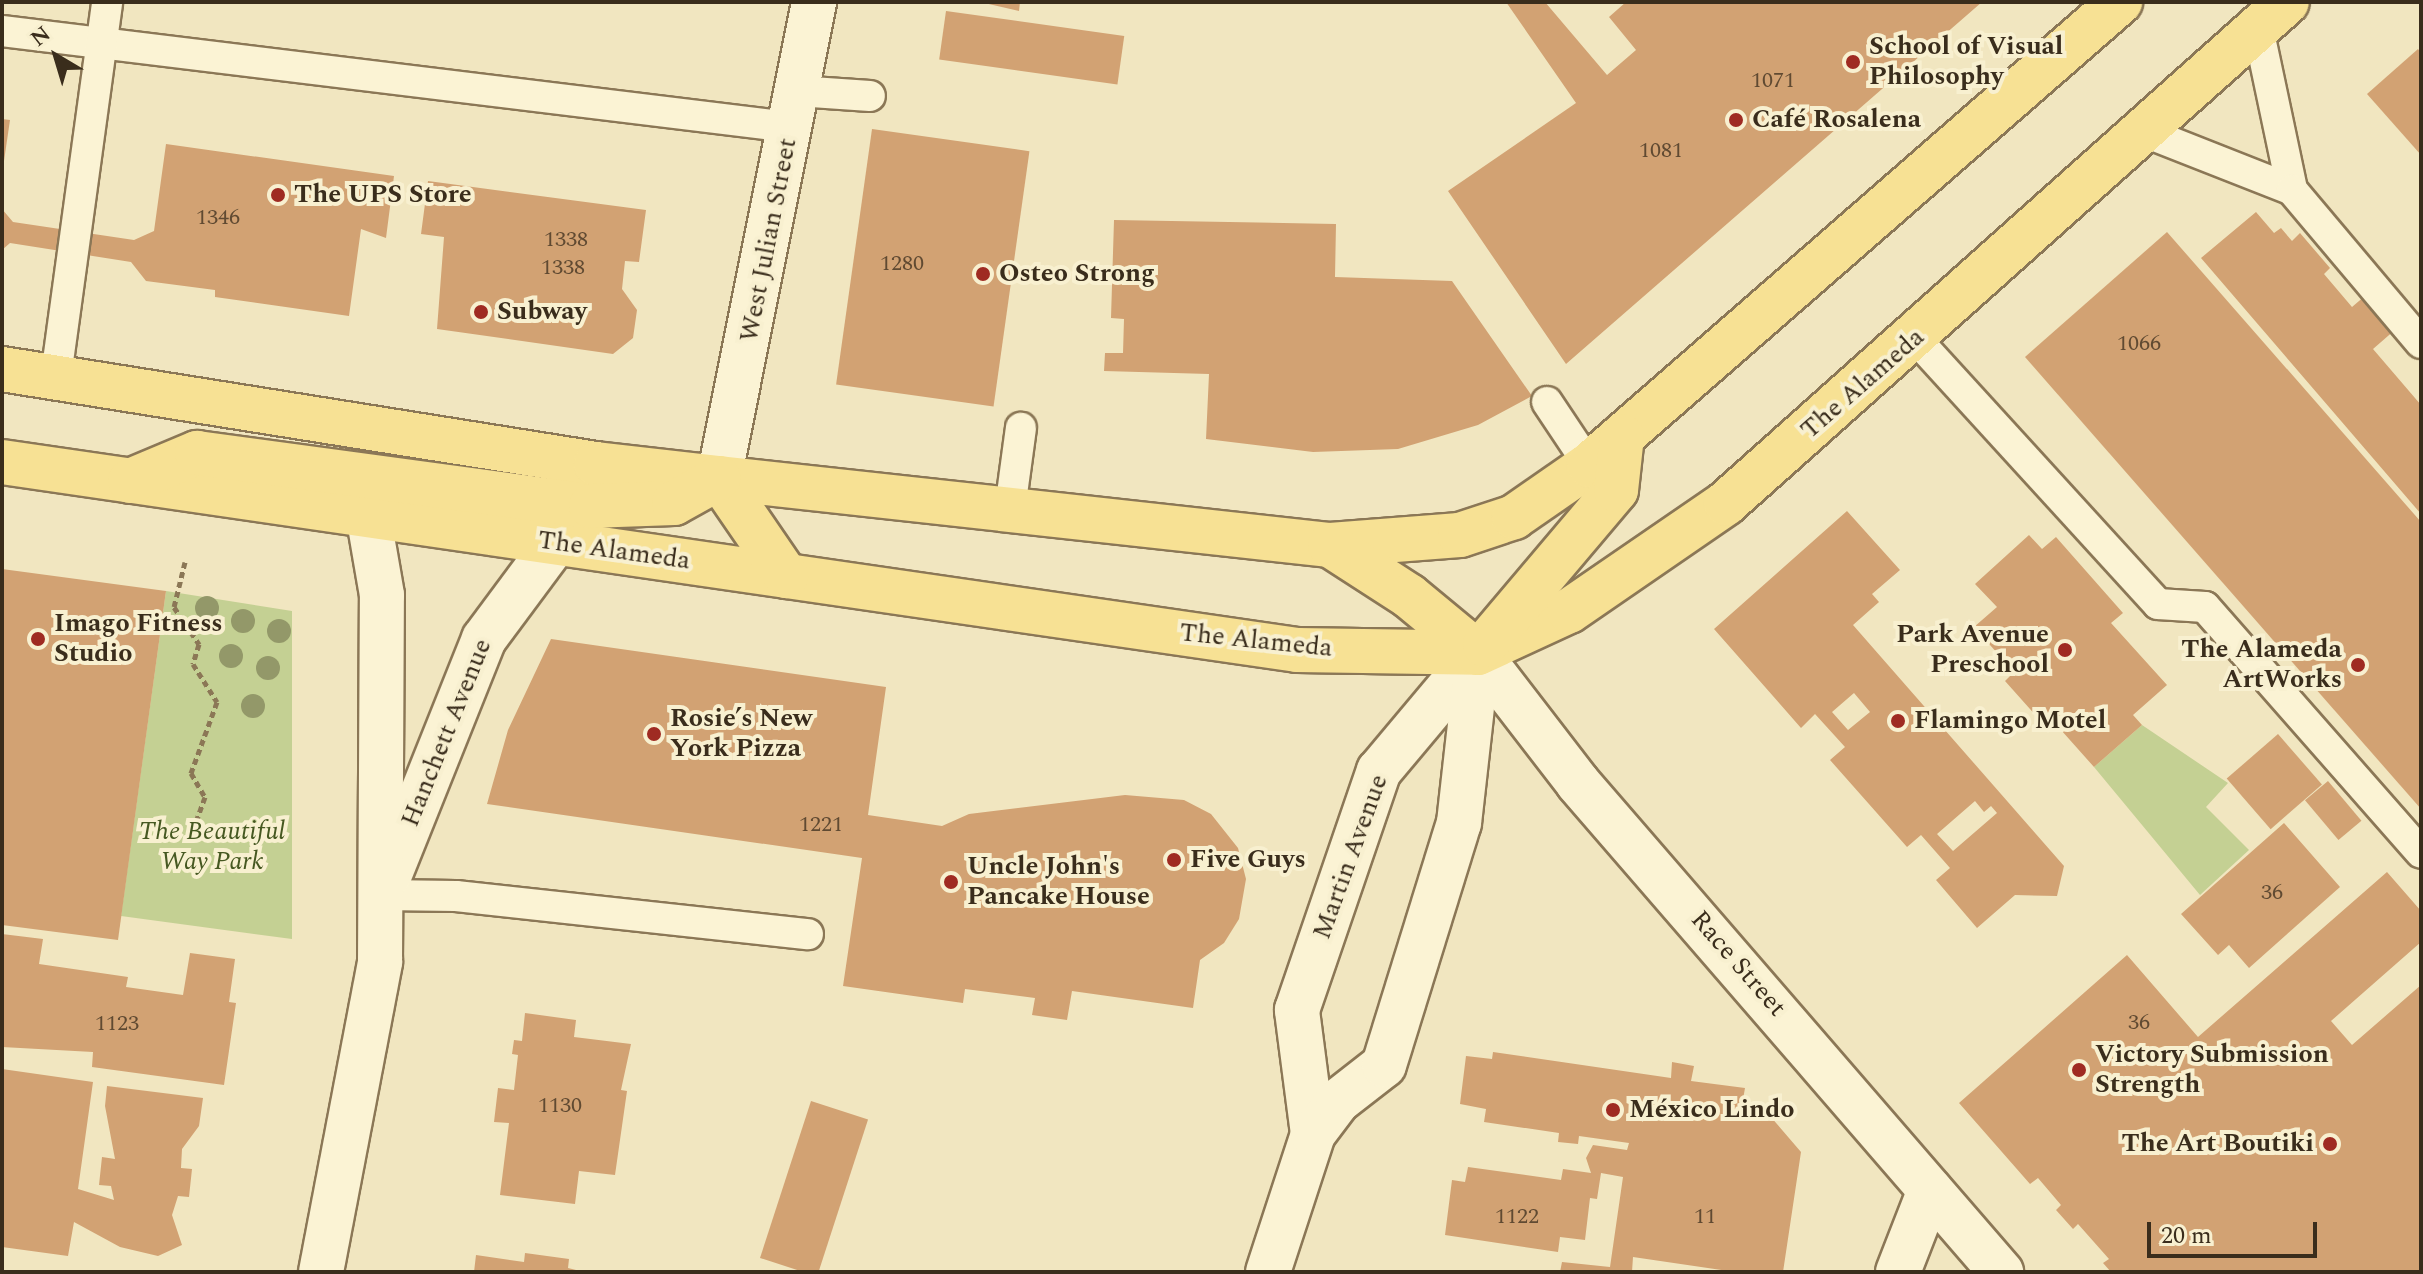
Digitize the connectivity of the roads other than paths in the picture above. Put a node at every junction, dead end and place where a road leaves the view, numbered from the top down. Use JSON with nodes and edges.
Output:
{"nodes":[{"id":1,"x":107,"y":2,"type":"edge"},
{"id":2,"x":814,"y":2,"type":"edge"},
{"id":3,"x":2120,"y":2,"type":"edge"},
{"id":4,"x":2273,"y":15,"type":"edge"},
{"id":5,"x":2,"y":31,"type":"edge"},
{"id":6,"x":101,"y":46,"type":"junction"},
{"id":7,"x":870,"y":96,"type":"dead end"},
{"id":8,"x":794,"y":109,"type":"junction"},
{"id":9,"x":2145,"y":132,"type":"junction"},
{"id":10,"x":2292,"y":190,"type":"junction"},
{"id":11,"x":1915,"y":338,"type":"junction"},
{"id":12,"x":2421,"y":343,"type":"edge"},
{"id":13,"x":2,"y":369,"type":"edge"},
{"id":14,"x":56,"y":376,"type":"junction"},
{"id":15,"x":1547,"y":402,"type":"dead end"},
{"id":16,"x":1021,"y":428,"type":"dead end"},
{"id":17,"x":1622,"y":436,"type":"junction"},
{"id":18,"x":2,"y":462,"type":"edge"},
{"id":19,"x":1589,"y":465,"type":"junction"},
{"id":20,"x":719,"y":478,"type":"junction"},
{"id":21,"x":130,"y":481,"type":"junction"},
{"id":22,"x":1010,"y":509,"type":"junction"},
{"id":23,"x":368,"y":514,"type":"junction"},
{"id":24,"x":556,"y":542,"type":"junction"},
{"id":25,"x":1330,"y":545,"type":"junction"},
{"id":26,"x":786,"y":576,"type":"junction"},
{"id":27,"x":1478,"y":653,"type":"junction"},
{"id":28,"x":2421,"y":853,"type":"edge"},
{"id":29,"x":382,"y":895,"type":"junction"},
{"id":30,"x":808,"y":934,"type":"dead end"},
{"id":31,"x":1313,"y":1134,"type":"junction"},
{"id":32,"x":1930,"y":1190,"type":"junction"},
{"id":33,"x":321,"y":1272,"type":"edge"},
{"id":34,"x":1268,"y":1272,"type":"edge"},
{"id":35,"x":1898,"y":1272,"type":"edge"},
{"id":36,"x":2001,"y":1272,"type":"edge"}],
"edges":[{"from":1,"to":6,"type":"lane"},
{"from":2,"to":8,"type":"street","name":"West Julian Street"},
{"from":3,"to":17,"type":"main road"},
{"from":4,"to":9,"type":"main road","name":"The Alameda"},
{"from":4,"to":10,"type":"lane"},
{"from":5,"to":6,"type":"lane"},
{"from":6,"to":8,"type":"lane"},
{"from":6,"to":14,"type":"lane"},
{"from":7,"to":8,"type":"lane"},
{"from":8,"to":20,"type":"street","name":"West Julian Street"},
{"from":9,"to":10,"type":"lane"},
{"from":9,"to":11,"type":"main road","name":"The Alameda"},
{"from":10,"to":12,"type":"lane"},
{"from":11,"to":27,"type":"main road","name":"The Alameda"},
{"from":11,"to":28,"type":"lane"},
{"from":13,"to":14,"type":"main road"},
{"from":14,"to":20,"type":"main road"},
{"from":15,"to":19,"type":"lane"},
{"from":16,"to":22,"type":"lane"},
{"from":17,"to":19,"type":"main road"},
{"from":17,"to":27,"type":"main road"},
{"from":18,"to":21,"type":"main road","name":"The Alameda"},
{"from":19,"to":25,"type":"main road"},
{"from":20,"to":21,"type":"main road"},
{"from":20,"to":22,"type":"main road"},
{"from":20,"to":26,"type":"main road"},
{"from":21,"to":23,"type":"main road","name":"The Alameda"},
{"from":22,"to":25,"type":"main road"},
{"from":23,"to":24,"type":"main road","name":"The Alameda"},
{"from":23,"to":29,"type":"street","name":"Hanchett Avenue"},
{"from":24,"to":26,"type":"main road","name":"The Alameda"},
{"from":24,"to":29,"type":"street","name":"Hanchett Avenue"},
{"from":25,"to":27,"type":"main road"},
{"from":26,"to":27,"type":"main road","name":"The Alameda"},
{"from":27,"to":31,"type":"street","name":"Martin Avenue"},
{"from":27,"to":31,"type":"street","name":"Martin Avenue"},
{"from":27,"to":32,"type":"street","name":"Race Street"},
{"from":29,"to":30,"type":"lane"},
{"from":29,"to":33,"type":"street","name":"Hanchett Avenue"},
{"from":31,"to":34,"type":"street","name":"Martin Avenue"},
{"from":32,"to":35,"type":"street"},
{"from":32,"to":36,"type":"street","name":"Race Street"}]}
